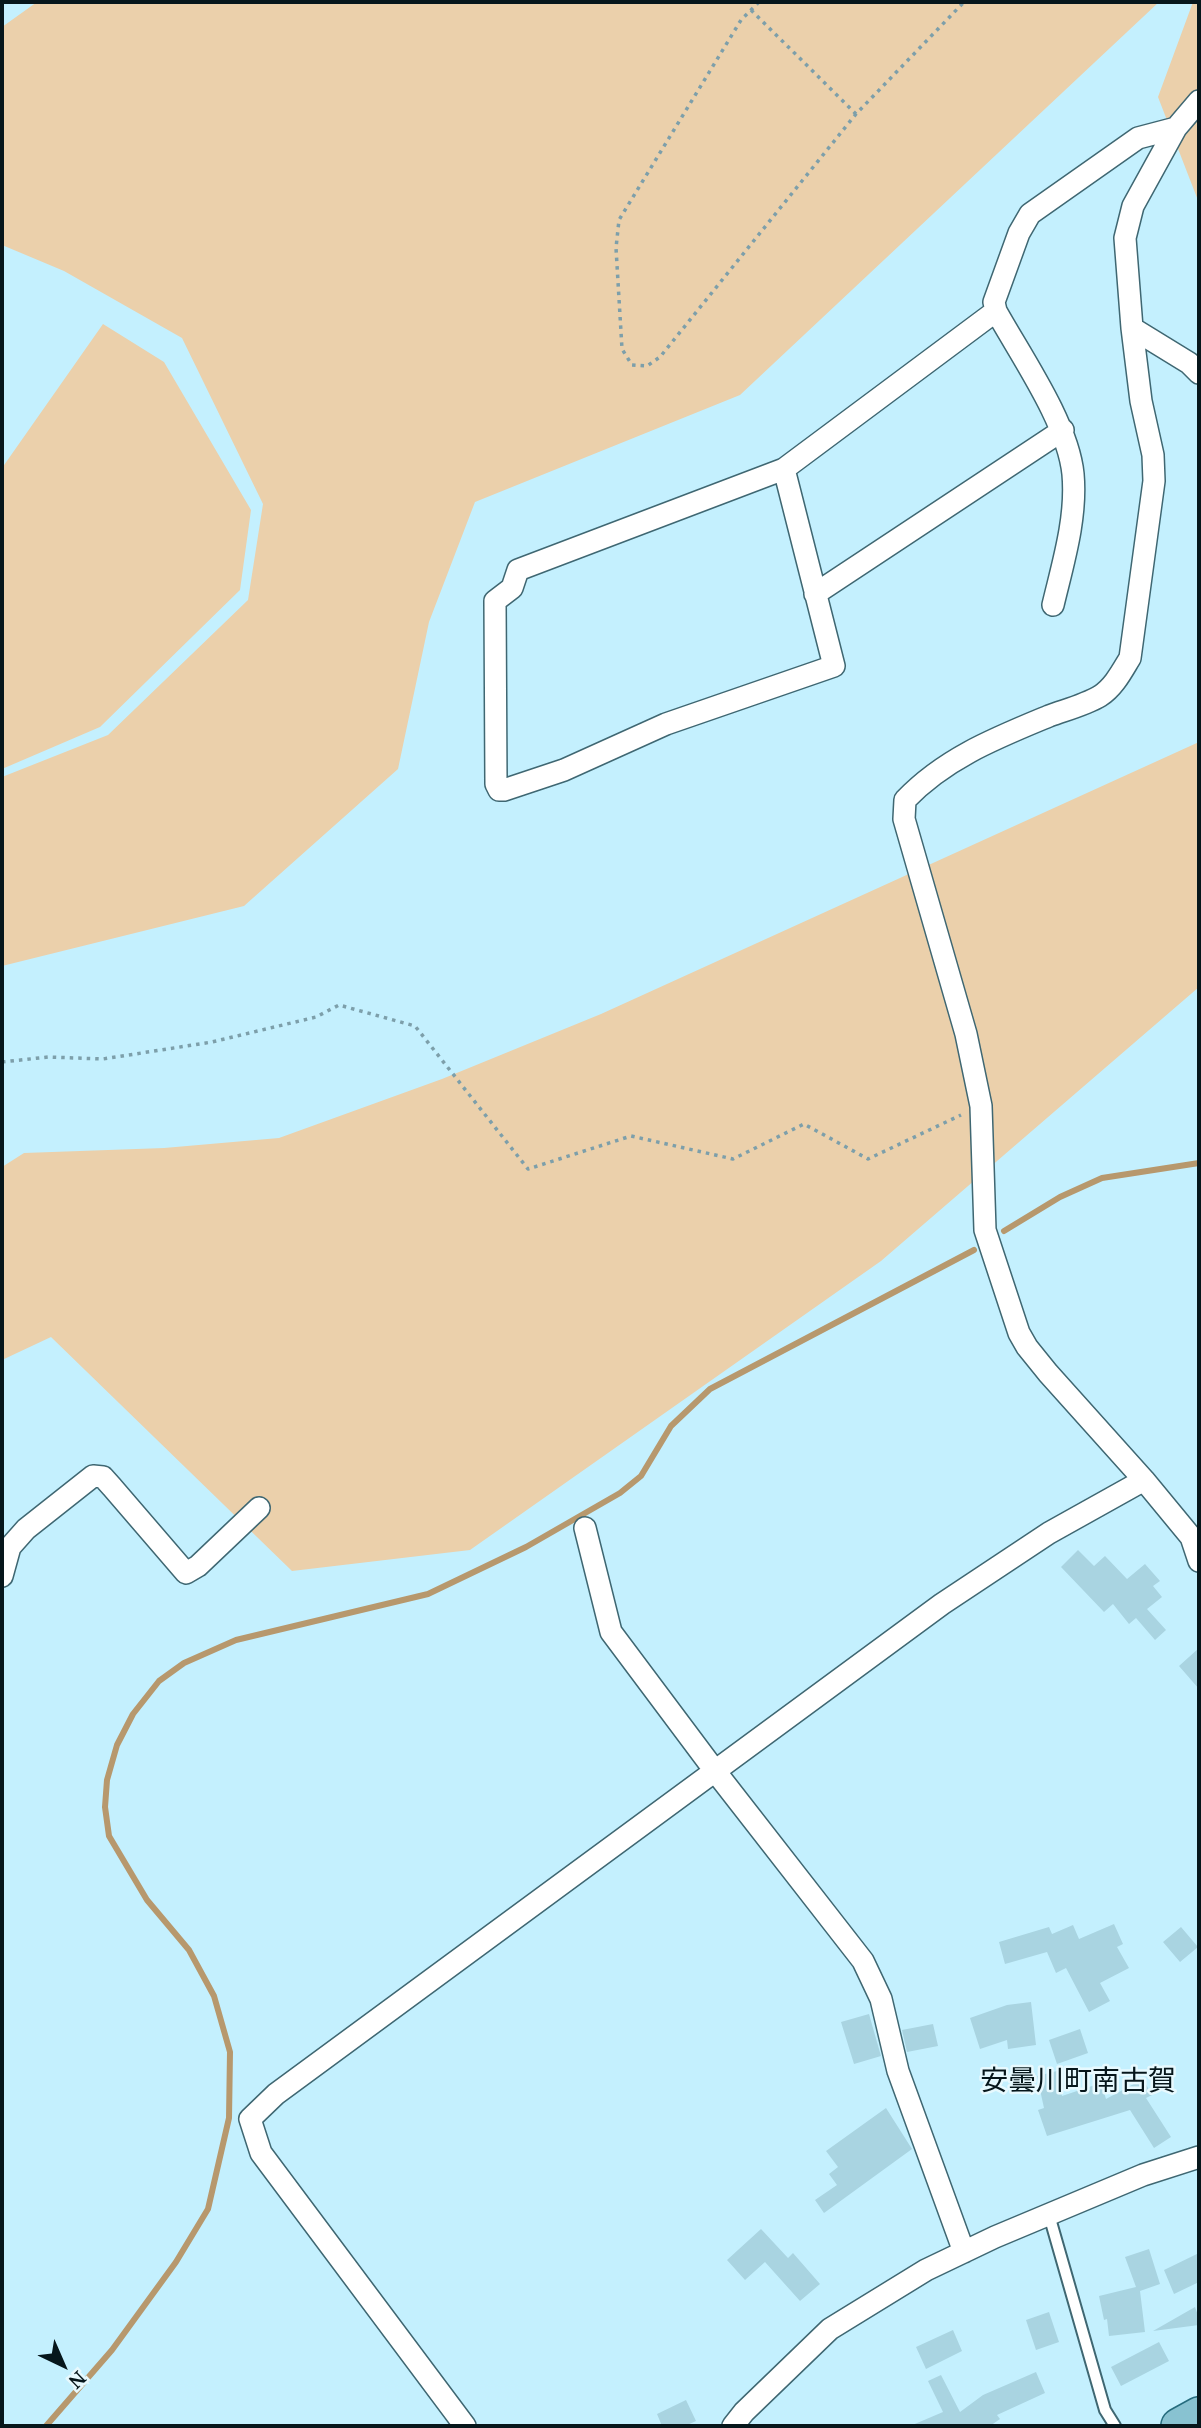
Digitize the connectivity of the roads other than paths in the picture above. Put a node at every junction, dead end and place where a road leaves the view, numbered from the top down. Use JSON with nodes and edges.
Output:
{"nodes":[{"id":1,"x":1199,"y":101,"type":"edge"},
{"id":2,"x":1176,"y":128,"type":"junction"},
{"id":3,"x":996,"y":311,"type":"junction"},
{"id":4,"x":1132,"y":328,"type":"junction"},
{"id":5,"x":1199,"y":373,"type":"edge"},
{"id":6,"x":1063,"y":430,"type":"junction"},
{"id":7,"x":784,"y":469,"type":"junction"},
{"id":8,"x":815,"y":594,"type":"junction"},
{"id":9,"x":1053,"y":605,"type":"dead end"},
{"id":10,"x":1144,"y":1479,"type":"junction"},
{"id":11,"x":259,"y":1508,"type":"dead end"},
{"id":12,"x":585,"y":1528,"type":"dead end"},
{"id":13,"x":1199,"y":1560,"type":"edge"},
{"id":14,"x":2,"y":1576,"type":"edge"},
{"id":15,"x":715,"y":1771,"type":"junction"},
{"id":16,"x":1199,"y":2157,"type":"edge"},
{"id":17,"x":1049,"y":2215,"type":"junction"},
{"id":18,"x":964,"y":2252,"type":"junction"},
{"id":19,"x":1199,"y":2415,"type":"edge"},
{"id":20,"x":466,"y":2426,"type":"edge"},
{"id":21,"x":733,"y":2426,"type":"edge"},
{"id":22,"x":1115,"y":2426,"type":"edge"},
{"id":23,"x":1179,"y":2426,"type":"edge"}],
"edges":[{"from":1,"to":2,"type":"street"},
{"from":2,"to":3,"type":"street"},
{"from":2,"to":4,"type":"street"},
{"from":3,"to":6,"type":"street"},
{"from":3,"to":7,"type":"street"},
{"from":4,"to":5,"type":"street"},
{"from":4,"to":10,"type":"street"},
{"from":6,"to":8,"type":"street"},
{"from":6,"to":9,"type":"street"},
{"from":7,"to":8,"type":"street"},
{"from":7,"to":8,"type":"street"},
{"from":10,"to":13,"type":"street"},
{"from":10,"to":15,"type":"street"},
{"from":11,"to":14,"type":"street"},
{"from":12,"to":15,"type":"street"},
{"from":15,"to":18,"type":"street"},
{"from":15,"to":20,"type":"street"},
{"from":16,"to":17,"type":"street"},
{"from":17,"to":18,"type":"street"},
{"from":17,"to":22,"type":"lane"},
{"from":18,"to":21,"type":"street"},
{"from":19,"to":23,"type":"main road"}]}
